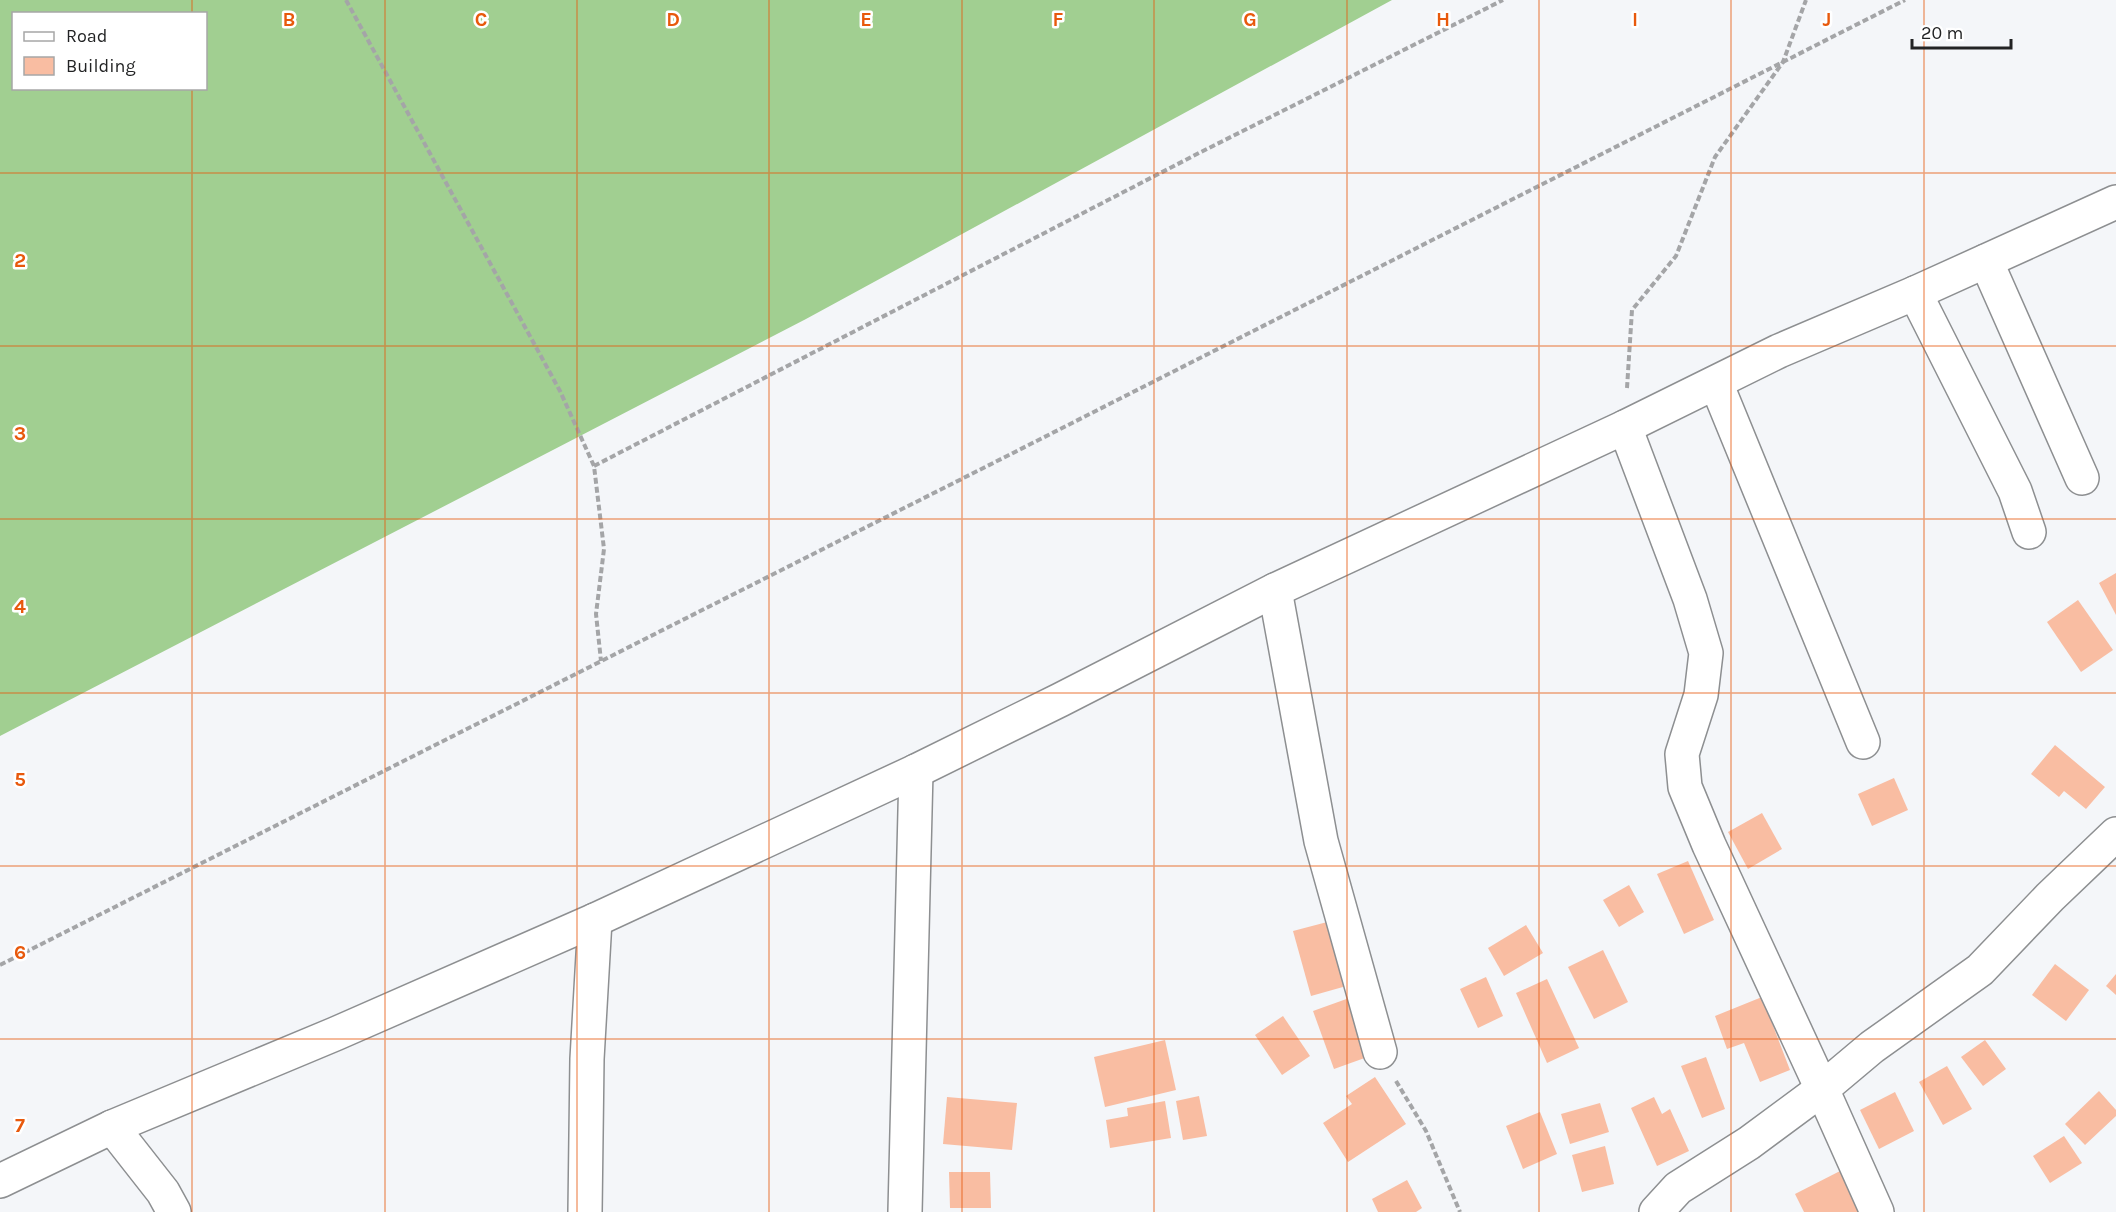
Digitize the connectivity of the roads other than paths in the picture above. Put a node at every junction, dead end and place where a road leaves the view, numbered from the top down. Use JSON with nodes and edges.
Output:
{"nodes":[{"id":1,"x":2116,"y":202,"type":"edge"},
{"id":2,"x":1986,"y":261,"type":"junction"},
{"id":3,"x":1915,"y":293,"type":"junction"},
{"id":4,"x":1716,"y":383,"type":"junction"},
{"id":5,"x":1624,"y":427,"type":"junction"},
{"id":6,"x":2082,"y":478,"type":"dead end"},
{"id":7,"x":2029,"y":532,"type":"dead end"},
{"id":8,"x":1275,"y":590,"type":"junction"},
{"id":9,"x":1863,"y":742,"type":"dead end"},
{"id":10,"x":916,"y":771,"type":"junction"},
{"id":11,"x":2116,"y":834,"type":"edge"},
{"id":12,"x":595,"y":920,"type":"junction"},
{"id":13,"x":1380,"y":1052,"type":"road end"},
{"id":14,"x":1822,"y":1089,"type":"junction"},
{"id":15,"x":112,"y":1127,"type":"junction"},
{"id":16,"x":0,"y":1181,"type":"edge"},
{"id":17,"x":174,"y":1212,"type":"edge"},
{"id":18,"x":585,"y":1212,"type":"edge"},
{"id":19,"x":905,"y":1212,"type":"edge"},
{"id":20,"x":1656,"y":1212,"type":"edge"},
{"id":21,"x":1877,"y":1212,"type":"edge"}],
"edges":[{"from":1,"to":2,"type":"street"},
{"from":2,"to":3,"type":"street"},
{"from":2,"to":6,"type":"street"},
{"from":3,"to":4,"type":"street"},
{"from":3,"to":7,"type":"street"},
{"from":4,"to":5,"type":"street"},
{"from":4,"to":9,"type":"street"},
{"from":5,"to":8,"type":"street"},
{"from":5,"to":14,"type":"street"},
{"from":8,"to":10,"type":"street"},
{"from":8,"to":13,"type":"street"},
{"from":10,"to":12,"type":"street"},
{"from":10,"to":19,"type":"street"},
{"from":11,"to":14,"type":"street"},
{"from":12,"to":15,"type":"street"},
{"from":12,"to":18,"type":"street"},
{"from":14,"to":20,"type":"street"},
{"from":14,"to":21,"type":"street"},
{"from":15,"to":16,"type":"street"},
{"from":15,"to":17,"type":"street"}]}
